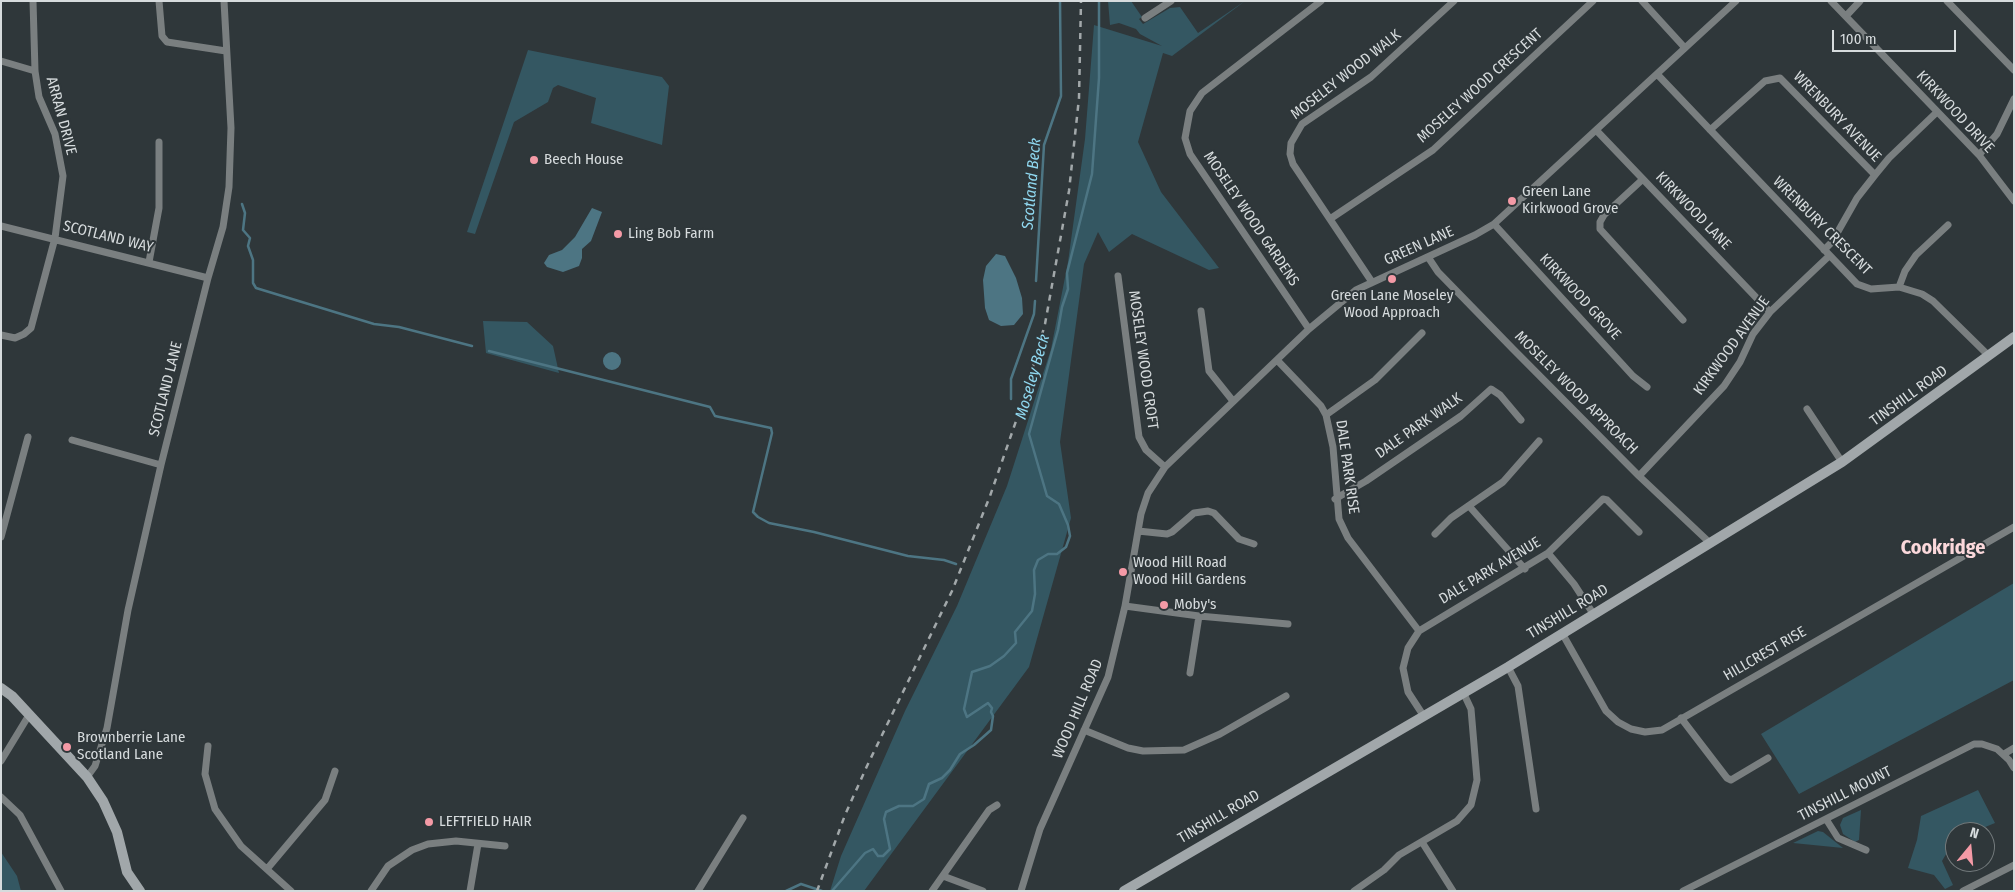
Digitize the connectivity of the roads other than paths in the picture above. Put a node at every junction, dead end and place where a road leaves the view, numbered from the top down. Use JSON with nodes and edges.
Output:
{"nodes":[{"id":1,"x":33,"y":1,"type":"edge"},
{"id":2,"x":159,"y":1,"type":"edge"},
{"id":3,"x":224,"y":1,"type":"edge"},
{"id":4,"x":1171,"y":1,"type":"edge"},
{"id":5,"x":1321,"y":1,"type":"edge"},
{"id":6,"x":1454,"y":1,"type":"edge"},
{"id":7,"x":1593,"y":1,"type":"edge"},
{"id":8,"x":1642,"y":1,"type":"edge"},
{"id":9,"x":1736,"y":1,"type":"edge"},
{"id":10,"x":1831,"y":1,"type":"edge"},
{"id":11,"x":1860,"y":1,"type":"edge"},
{"id":12,"x":1947,"y":1,"type":"edge"},
{"id":13,"x":1846,"y":16,"type":"junction"},
{"id":14,"x":1145,"y":18,"type":"dead end"},
{"id":15,"x":1685,"y":48,"type":"junction"},
{"id":16,"x":226,"y":51,"type":"junction"},
{"id":17,"x":1,"y":61,"type":"edge"},
{"id":18,"x":2014,"y":70,"type":"edge"},
{"id":19,"x":35,"y":71,"type":"junction"},
{"id":20,"x":1657,"y":74,"type":"junction"},
{"id":21,"x":2014,"y":99,"type":"edge"},
{"id":22,"x":1936,"y":112,"type":"junction"},
{"id":23,"x":1596,"y":130,"type":"junction"},
{"id":24,"x":1710,"y":130,"type":"junction"},
{"id":25,"x":159,"y":142,"type":"dead end"},
{"id":26,"x":1978,"y":155,"type":"junction"},
{"id":27,"x":1875,"y":175,"type":"junction"},
{"id":28,"x":1643,"y":179,"type":"junction"},
{"id":29,"x":2014,"y":201,"type":"edge"},
{"id":30,"x":1330,"y":218,"type":"junction"},
{"id":31,"x":1494,"y":224,"type":"junction"},
{"id":32,"x":1948,"y":225,"type":"dead end"},
{"id":33,"x":1,"y":226,"type":"edge"},
{"id":34,"x":55,"y":238,"type":"junction"},
{"id":35,"x":1826,"y":253,"type":"junction"},
{"id":36,"x":1428,"y":257,"type":"junction"},
{"id":37,"x":149,"y":262,"type":"junction"},
{"id":38,"x":1118,"y":276,"type":"dead end"},
{"id":39,"x":208,"y":278,"type":"junction"},
{"id":40,"x":1372,"y":282,"type":"junction"},
{"id":41,"x":1899,"y":287,"type":"junction"},
{"id":42,"x":1201,"y":311,"type":"dead end"},
{"id":43,"x":1770,"y":312,"type":"junction"},
{"id":44,"x":1683,"y":320,"type":"dead end"},
{"id":45,"x":1309,"y":329,"type":"junction"},
{"id":46,"x":1422,"y":333,"type":"dead end"},
{"id":47,"x":1,"y":335,"type":"edge"},
{"id":48,"x":2014,"y":336,"type":"edge"},
{"id":49,"x":1989,"y":356,"type":"junction"},
{"id":50,"x":1278,"y":360,"type":"junction"},
{"id":51,"x":1647,"y":387,"type":"dead end"},
{"id":52,"x":1233,"y":401,"type":"junction"},
{"id":53,"x":1807,"y":409,"type":"dead end"},
{"id":54,"x":1326,"y":415,"type":"junction"},
{"id":55,"x":1521,"y":420,"type":"dead end"},
{"id":56,"x":28,"y":437,"type":"dead end"},
{"id":57,"x":72,"y":440,"type":"dead end"},
{"id":58,"x":1539,"y":441,"type":"dead end"},
{"id":59,"x":1842,"y":462,"type":"junction"},
{"id":60,"x":161,"y":465,"type":"junction"},
{"id":61,"x":1165,"y":467,"type":"junction"},
{"id":62,"x":1639,"y":476,"type":"junction"},
{"id":63,"x":1335,"y":499,"type":"junction"},
{"id":64,"x":1469,"y":506,"type":"junction"},
{"id":65,"x":2014,"y":527,"type":"edge"},
{"id":66,"x":1138,"y":531,"type":"junction"},
{"id":67,"x":1639,"y":532,"type":"dead end"},
{"id":68,"x":1435,"y":534,"type":"dead end"},
{"id":69,"x":1,"y":537,"type":"edge"},
{"id":70,"x":1710,"y":543,"type":"junction"},
{"id":71,"x":1254,"y":544,"type":"dead end"},
{"id":72,"x":1548,"y":553,"type":"junction"},
{"id":73,"x":1525,"y":569,"type":"junction"},
{"id":74,"x":1125,"y":606,"type":"junction"},
{"id":75,"x":1594,"y":615,"type":"junction"},
{"id":76,"x":1199,"y":616,"type":"junction"},
{"id":77,"x":1288,"y":624,"type":"dead end"},
{"id":78,"x":1420,"y":631,"type":"junction"},
{"id":79,"x":1562,"y":633,"type":"junction"},
{"id":80,"x":1508,"y":667,"type":"junction"},
{"id":81,"x":1190,"y":673,"type":"dead end"},
{"id":82,"x":1,"y":688,"type":"edge"},
{"id":83,"x":1463,"y":692,"type":"junction"},
{"id":84,"x":1286,"y":696,"type":"dead end"},
{"id":85,"x":30,"y":715,"type":"junction"},
{"id":86,"x":1423,"y":715,"type":"junction"},
{"id":87,"x":1681,"y":718,"type":"junction"},
{"id":88,"x":1084,"y":730,"type":"junction"},
{"id":89,"x":208,"y":746,"type":"dead end"},
{"id":90,"x":2014,"y":748,"type":"edge"},
{"id":91,"x":2004,"y":754,"type":"junction"},
{"id":92,"x":1768,"y":758,"type":"dead end"},
{"id":93,"x":1,"y":761,"type":"edge"},
{"id":94,"x":2014,"y":768,"type":"edge"},
{"id":95,"x":335,"y":771,"type":"dead end"},
{"id":96,"x":87,"y":777,"type":"junction"},
{"id":97,"x":1,"y":797,"type":"edge"},
{"id":98,"x":997,"y":805,"type":"dead end"},
{"id":99,"x":1536,"y":809,"type":"dead end"},
{"id":100,"x":742,"y":818,"type":"dead end"},
{"id":101,"x":1826,"y":819,"type":"junction"},
{"id":102,"x":1422,"y":842,"type":"junction"},
{"id":103,"x":478,"y":844,"type":"junction"},
{"id":104,"x":505,"y":846,"type":"dead end"},
{"id":105,"x":1866,"y":850,"type":"dead end"},
{"id":106,"x":2014,"y":865,"type":"edge"},
{"id":107,"x":267,"y":869,"type":"junction"},
{"id":108,"x":943,"y":876,"type":"junction"},
{"id":109,"x":61,"y":891,"type":"edge"},
{"id":110,"x":140,"y":891,"type":"edge"},
{"id":111,"x":291,"y":891,"type":"edge"},
{"id":112,"x":371,"y":891,"type":"edge"},
{"id":113,"x":470,"y":891,"type":"edge"},
{"id":114,"x":698,"y":891,"type":"edge"},
{"id":115,"x":932,"y":891,"type":"edge"},
{"id":116,"x":983,"y":891,"type":"edge"},
{"id":117,"x":1021,"y":891,"type":"edge"},
{"id":118,"x":1124,"y":891,"type":"edge"},
{"id":119,"x":1354,"y":891,"type":"edge"},
{"id":120,"x":1453,"y":891,"type":"edge"},
{"id":121,"x":1683,"y":891,"type":"edge"},
{"id":122,"x":1963,"y":891,"type":"edge"}],
"edges":[{"from":1,"to":19,"type":"street","name":"ARRAN DRIVE"},
{"from":2,"to":16,"type":"street"},
{"from":3,"to":16,"type":"street","name":"SCOTLAND LANE"},
{"from":4,"to":14,"type":"street"},
{"from":5,"to":45,"type":"street","name":"MOSELEY WOOD GARDENS"},
{"from":6,"to":30,"type":"street","name":"MOSELEY WOOD WALK"},
{"from":7,"to":30,"type":"street","name":"MOSELEY WOOD CRESCENT"},
{"from":8,"to":15,"type":"street"},
{"from":9,"to":15,"type":"street","name":"GREEN LANE"},
{"from":10,"to":13,"type":"street","name":"KIRKWOOD DRIVE"},
{"from":11,"to":13,"type":"street"},
{"from":12,"to":18,"type":"street"},
{"from":13,"to":22,"type":"street","name":"KIRKWOOD DRIVE"},
{"from":15,"to":20,"type":"street","name":"GREEN LANE"},
{"from":16,"to":39,"type":"street","name":"SCOTLAND LANE"},
{"from":17,"to":19,"type":"street"},
{"from":19,"to":34,"type":"street","name":"ARRAN DRIVE"},
{"from":20,"to":23,"type":"street","name":"GREEN LANE"},
{"from":20,"to":24,"type":"street","name":"WRENBURY CRESCENT"},
{"from":21,"to":26,"type":"street"},
{"from":22,"to":26,"type":"street","name":"KIRKWOOD DRIVE"},
{"from":22,"to":27,"type":"street","name":"KIRKWOOD AVENUE"},
{"from":23,"to":28,"type":"street","name":"KIRKWOOD LANE"},
{"from":23,"to":31,"type":"street","name":"GREEN LANE"},
{"from":24,"to":27,"type":"street","name":"WRENBURY AVENUE"},
{"from":24,"to":35,"type":"street","name":"WRENBURY CRESCENT"},
{"from":25,"to":37,"type":"street"},
{"from":26,"to":29,"type":"street","name":"KIRKWOOD DRIVE"},
{"from":27,"to":35,"type":"street","name":"KIRKWOOD AVENUE"},
{"from":28,"to":43,"type":"street","name":"KIRKWOOD LANE"},
{"from":28,"to":44,"type":"street"},
{"from":30,"to":40,"type":"street","name":"MOSELEY WOOD WALK"},
{"from":31,"to":36,"type":"street","name":"GREEN LANE"},
{"from":31,"to":51,"type":"street","name":"KIRKWOOD GROVE"},
{"from":32,"to":41,"type":"street"},
{"from":33,"to":34,"type":"street","name":"SCOTLAND WAY"},
{"from":34,"to":37,"type":"street","name":"SCOTLAND WAY"},
{"from":34,"to":47,"type":"street","name":"ARRAN DRIVE"},
{"from":35,"to":41,"type":"street","name":"WRENBURY CRESCENT"},
{"from":35,"to":43,"type":"street","name":"KIRKWOOD AVENUE"},
{"from":36,"to":40,"type":"street","name":"GREEN LANE"},
{"from":36,"to":62,"type":"street","name":"MOSELEY WOOD APPROACH"},
{"from":37,"to":39,"type":"street","name":"SCOTLAND WAY"},
{"from":38,"to":61,"type":"street","name":"MOSELEY WOOD CROFT"},
{"from":39,"to":60,"type":"street","name":"SCOTLAND LANE"},
{"from":40,"to":45,"type":"street","name":"GREEN LANE"},
{"from":41,"to":49,"type":"street","name":"WRENBURY CRESCENT"},
{"from":42,"to":52,"type":"street"},
{"from":43,"to":62,"type":"street","name":"KIRKWOOD AVENUE"},
{"from":45,"to":50,"type":"street","name":"GREEN LANE"},
{"from":46,"to":54,"type":"street"},
{"from":48,"to":49,"type":"street","name":"TINSHILL ROAD"},
{"from":49,"to":59,"type":"street","name":"TINSHILL ROAD"},
{"from":50,"to":52,"type":"street","name":"GREEN LANE"},
{"from":50,"to":54,"type":"street","name":"DALE PARK RISE"},
{"from":52,"to":61,"type":"street","name":"GREEN LANE"},
{"from":53,"to":59,"type":"street"},
{"from":54,"to":63,"type":"street","name":"DALE PARK RISE"},
{"from":55,"to":63,"type":"street","name":"DALE PARK WALK"},
{"from":56,"to":69,"type":"street"},
{"from":57,"to":60,"type":"street"},
{"from":58,"to":64,"type":"street"},
{"from":59,"to":70,"type":"street","name":"TINSHILL ROAD"},
{"from":60,"to":96,"type":"street","name":"SCOTLAND LANE"},
{"from":61,"to":66,"type":"street","name":"GREEN LANE"},
{"from":62,"to":70,"type":"street","name":"MOSELEY WOOD APPROACH"},
{"from":63,"to":78,"type":"street","name":"DALE PARK RISE"},
{"from":64,"to":68,"type":"street"},
{"from":64,"to":73,"type":"street"},
{"from":65,"to":87,"type":"street","name":"HILLCREST RISE"},
{"from":66,"to":71,"type":"street"},
{"from":66,"to":74,"type":"street","name":"WOOD HILL ROAD"},
{"from":67,"to":72,"type":"street","name":"DALE PARK AVENUE"},
{"from":70,"to":75,"type":"street","name":"TINSHILL ROAD"},
{"from":72,"to":73,"type":"street","name":"DALE PARK AVENUE"},
{"from":72,"to":75,"type":"street"},
{"from":73,"to":78,"type":"street","name":"DALE PARK AVENUE"},
{"from":74,"to":76,"type":"street"},
{"from":74,"to":88,"type":"street","name":"WOOD HILL ROAD"},
{"from":75,"to":79,"type":"street","name":"TINSHILL ROAD"},
{"from":76,"to":77,"type":"street"},
{"from":76,"to":81,"type":"street"},
{"from":78,"to":86,"type":"street","name":"DALE PARK AVENUE"},
{"from":79,"to":80,"type":"street","name":"TINSHILL ROAD"},
{"from":79,"to":87,"type":"street","name":"HILLCREST RISE"},
{"from":80,"to":83,"type":"street","name":"TINSHILL ROAD"},
{"from":80,"to":99,"type":"street"},
{"from":82,"to":85,"type":"street"},
{"from":83,"to":86,"type":"street","name":"TINSHILL ROAD"},
{"from":83,"to":102,"type":"street"},
{"from":84,"to":88,"type":"street"},
{"from":85,"to":93,"type":"street"},
{"from":85,"to":96,"type":"street"},
{"from":86,"to":118,"type":"street","name":"TINSHILL ROAD"},
{"from":87,"to":92,"type":"street"},
{"from":88,"to":117,"type":"street","name":"WOOD HILL ROAD"},
{"from":89,"to":107,"type":"street"},
{"from":90,"to":91,"type":"street"},
{"from":91,"to":94,"type":"street"},
{"from":91,"to":101,"type":"street","name":"TINSHILL MOUNT"},
{"from":95,"to":107,"type":"street"},
{"from":96,"to":110,"type":"street"},
{"from":97,"to":109,"type":"street"},
{"from":98,"to":108,"type":"street"},
{"from":100,"to":114,"type":"street"},
{"from":101,"to":105,"type":"street"},
{"from":101,"to":121,"type":"street","name":"TINSHILL MOUNT"},
{"from":102,"to":119,"type":"street"},
{"from":102,"to":120,"type":"street"},
{"from":103,"to":104,"type":"street"},
{"from":103,"to":112,"type":"street"},
{"from":103,"to":113,"type":"street"},
{"from":106,"to":122,"type":"street"},
{"from":107,"to":111,"type":"street"},
{"from":108,"to":115,"type":"street"},
{"from":108,"to":116,"type":"street"}]}
